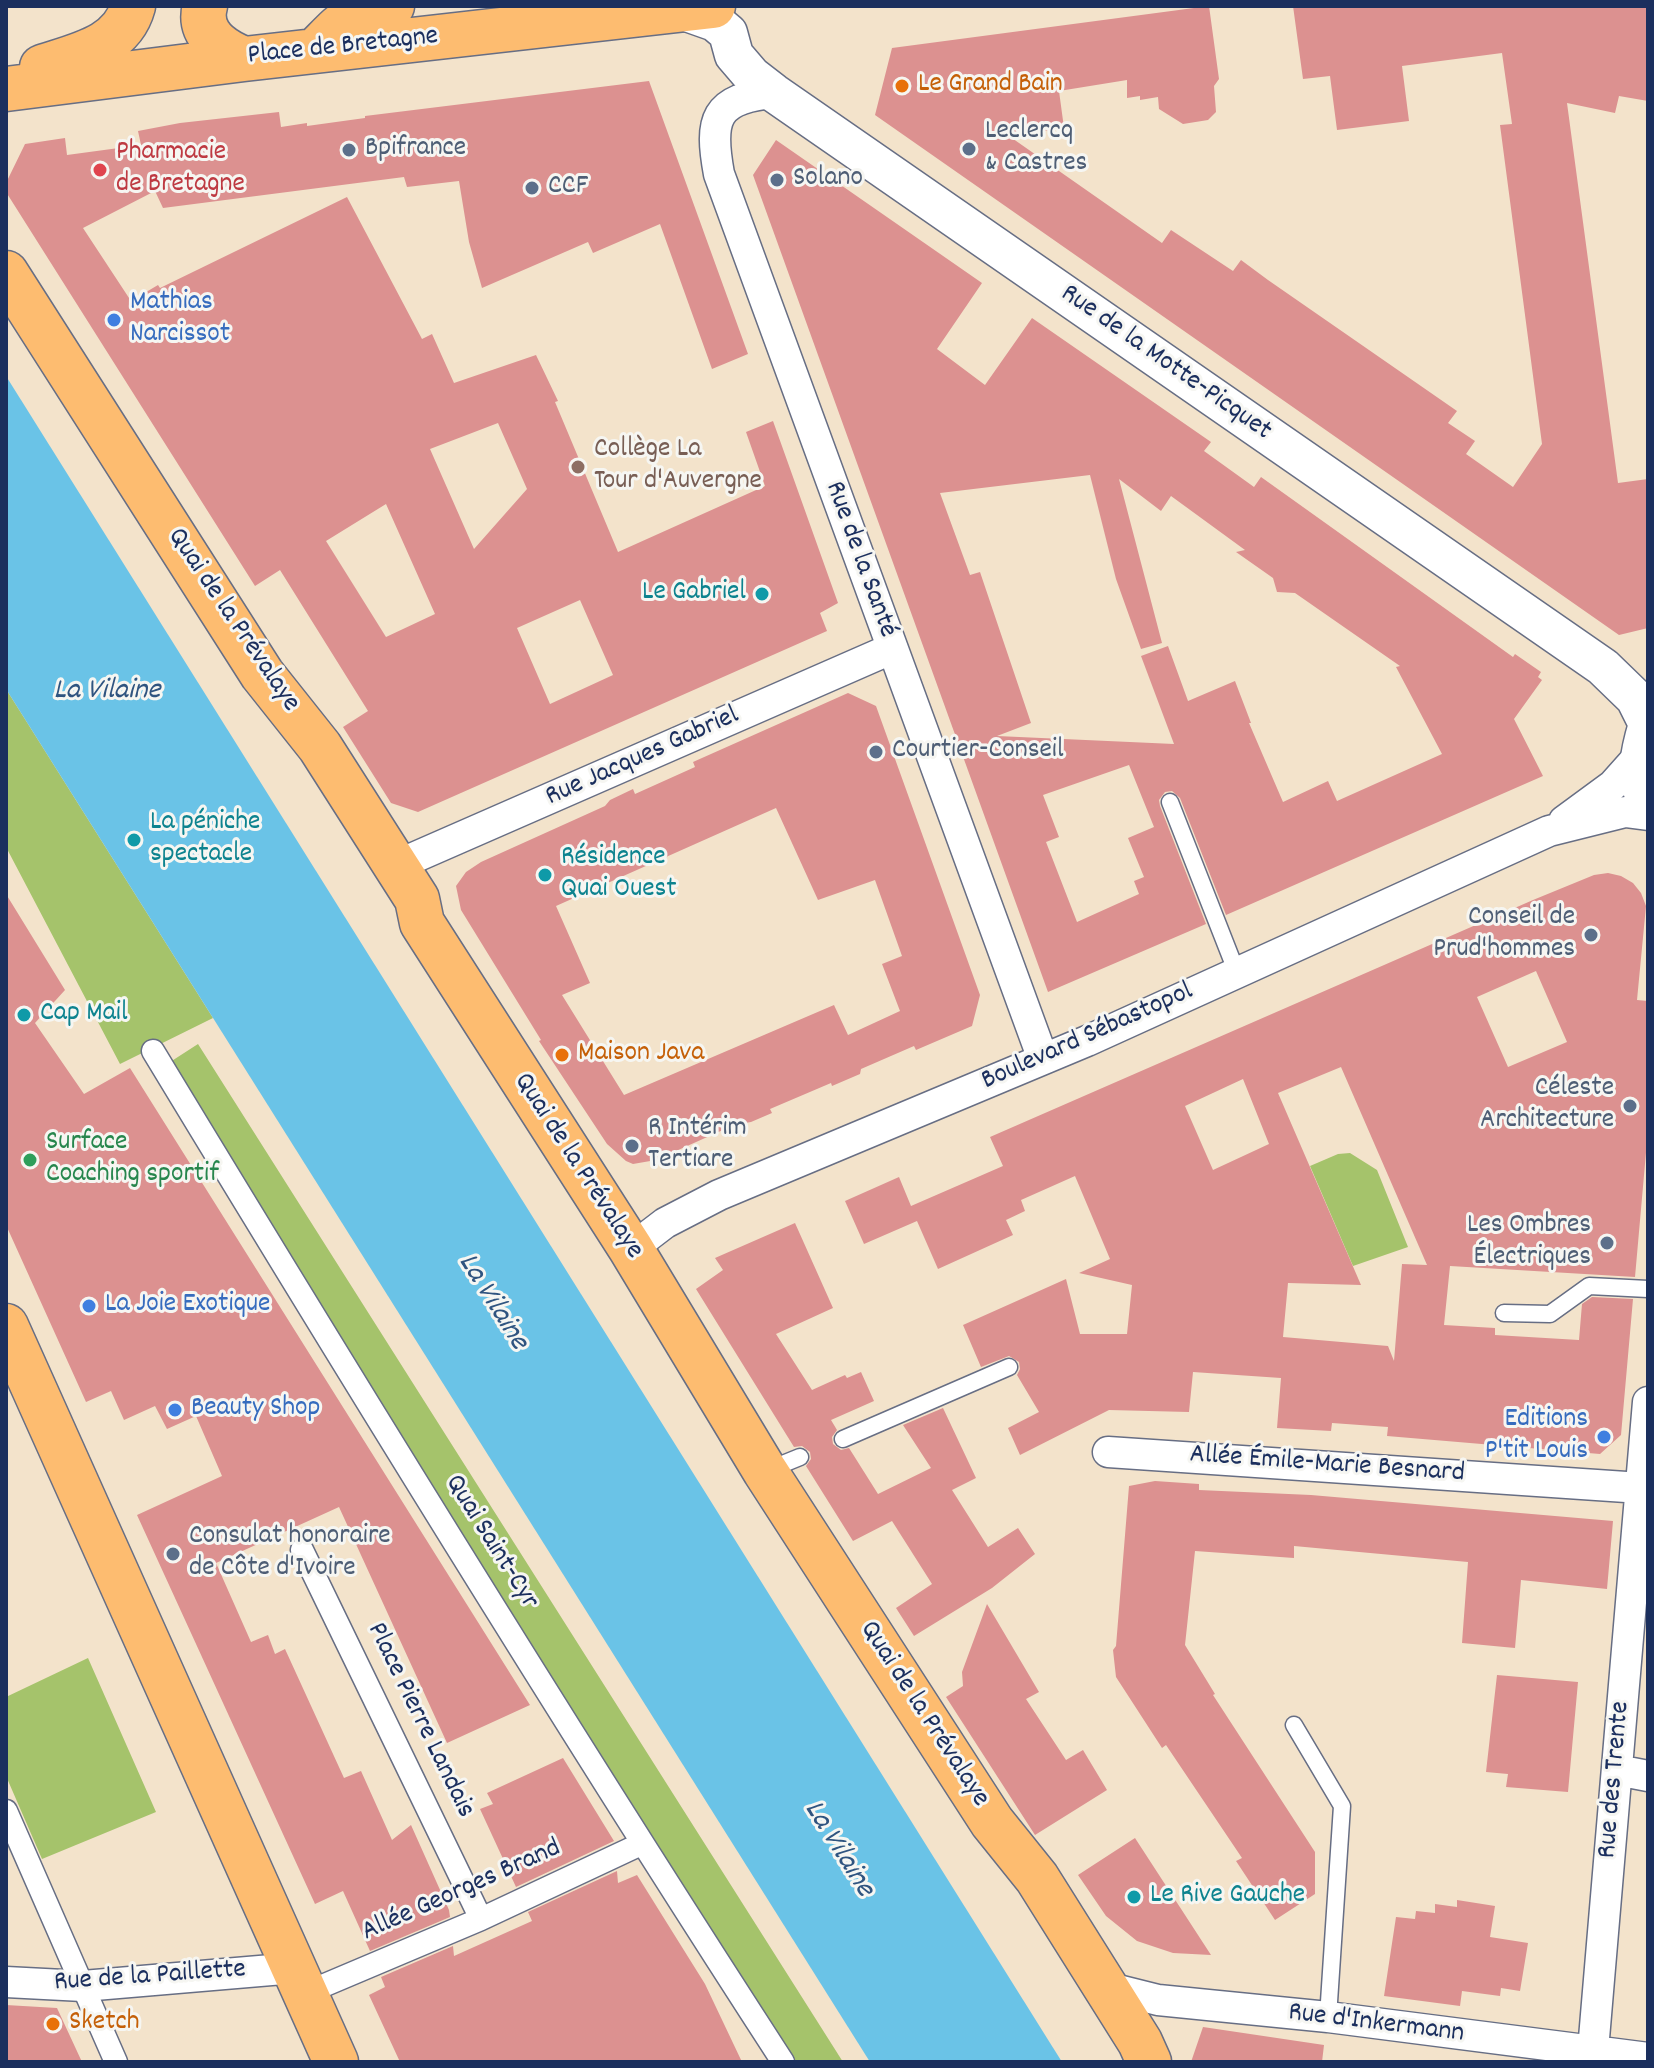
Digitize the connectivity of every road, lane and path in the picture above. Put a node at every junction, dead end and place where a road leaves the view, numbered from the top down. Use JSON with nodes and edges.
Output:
{"nodes":[{"id":1,"x":133,"y":6,"type":"edge"},
{"id":2,"x":205,"y":6,"type":"edge"},
{"id":3,"x":392,"y":6,"type":"edge"},
{"id":4,"x":697,"y":8,"type":"edge"},
{"id":5,"x":315,"y":51,"type":"junction"},
{"id":6,"x":244,"y":59,"type":"junction"},
{"id":7,"x":6,"y":80,"type":"edge"},
{"id":8,"x":6,"y":89,"type":"edge"},
{"id":9,"x":774,"y":93,"type":"junction"},
{"id":10,"x":6,"y":273,"type":"edge"},
{"id":11,"x":891,"y":649,"type":"junction"},
{"id":12,"x":1645,"y":735,"type":"edge"},
{"id":13,"x":1170,"y":802,"type":"dead end"},
{"id":14,"x":1648,"y":804,"type":"edge"},
{"id":15,"x":1648,"y":815,"type":"edge"},
{"id":16,"x":1549,"y":831,"type":"junction"},
{"id":17,"x":395,"y":866,"type":"junction"},
{"id":18,"x":1237,"y":973,"type":"junction"},
{"id":19,"x":153,"y":1051,"type":"dead end"},
{"id":20,"x":1043,"y":1059,"type":"junction"},
{"id":21,"x":631,"y":1249,"type":"junction"},
{"id":22,"x":1648,"y":1289,"type":"edge"},
{"id":23,"x":1504,"y":1313,"type":"dead end"},
{"id":24,"x":6,"y":1326,"type":"edge"},
{"id":25,"x":1009,"y":1367,"type":"dead end"},
{"id":26,"x":1648,"y":1402,"type":"edge"},
{"id":27,"x":843,"y":1439,"type":"dead end"},
{"id":28,"x":1108,"y":1452,"type":"dead end"},
{"id":29,"x":1641,"y":1488,"type":"junction"},
{"id":30,"x":302,"y":1550,"type":"dead end"},
{"id":31,"x":1294,"y":1725,"type":"dead end"},
{"id":32,"x":1617,"y":1770,"type":"junction"},
{"id":33,"x":1648,"y":1776,"type":"edge"},
{"id":34,"x":6,"y":1811,"type":"edge"},
{"id":35,"x":641,"y":1844,"type":"junction"},
{"id":36,"x":481,"y":1919,"type":"junction"},
{"id":37,"x":300,"y":1980,"type":"junction"},
{"id":38,"x":6,"y":1982,"type":"edge"},
{"id":39,"x":83,"y":1986,"type":"junction"},
{"id":40,"x":1106,"y":1987,"type":"junction"},
{"id":41,"x":1328,"y":2017,"type":"junction"},
{"id":42,"x":1592,"y":2056,"type":"edge"},
{"id":43,"x":1648,"y":2058,"type":"edge"},
{"id":44,"x":116,"y":2062,"type":"edge"},
{"id":45,"x":336,"y":2062,"type":"edge"},
{"id":46,"x":783,"y":2062,"type":"edge"},
{"id":47,"x":1149,"y":2062,"type":"edge"}],
"edges":[{"from":1,"to":7,"type":"main road"},
{"from":2,"to":6,"type":"main road"},
{"from":3,"to":5,"type":"main road"},
{"from":4,"to":5,"type":"main road","name":"Place de Bretagne"},
{"from":4,"to":9,"type":"street","name":"Rue de la Motte-Picquet"},
{"from":5,"to":6,"type":"main road","name":"Place de Bretagne"},
{"from":6,"to":8,"type":"main road","name":"Place de Bretagne"},
{"from":9,"to":11,"type":"street","name":"Rue de la Santé"},
{"from":9,"to":12,"type":"street","name":"Rue de la Motte-Picquet"},
{"from":10,"to":17,"type":"main road","name":"Quai de la Prévalaye"},
{"from":11,"to":17,"type":"street","name":"Rue Jacques Gabriel"},
{"from":11,"to":20,"type":"street","name":"Rue de la Santé"},
{"from":12,"to":14,"type":"street"},
{"from":12,"to":16,"type":"street","name":"Boulevard Sébastopol"},
{"from":13,"to":18,"type":"lane"},
{"from":15,"to":16,"type":"street","name":"Boulevard Sébastopol"},
{"from":16,"to":18,"type":"street","name":"Boulevard Sébastopol"},
{"from":17,"to":21,"type":"main road","name":"Quai de la Prévalaye"},
{"from":18,"to":20,"type":"street","name":"Boulevard Sébastopol"},
{"from":19,"to":35,"type":"street","name":"Quai Saint-Cyr"},
{"from":20,"to":21,"type":"street","name":"Boulevard Sébastopol"},
{"from":21,"to":40,"type":"main road","name":"Quai de la Prévalaye"},
{"from":22,"to":23,"type":"lane"},
{"from":24,"to":37,"type":"main road"},
{"from":25,"to":27,"type":"lane"},
{"from":26,"to":29,"type":"street","name":"Rue des Trente"},
{"from":28,"to":29,"type":"street","name":"Allée Émile-Marie Besnard"},
{"from":29,"to":32,"type":"street","name":"Rue des Trente"},
{"from":30,"to":36,"type":"street","name":"Place Pierre Landais"},
{"from":31,"to":41,"type":"lane"},
{"from":32,"to":33,"type":"street"},
{"from":32,"to":42,"type":"street","name":"Rue des Trente"},
{"from":34,"to":39,"type":"street"},
{"from":35,"to":36,"type":"street","name":"Allée Georges Brand"},
{"from":35,"to":46,"type":"street","name":"Quai Saint-Cyr"},
{"from":36,"to":37,"type":"street","name":"Allée Georges Brand"},
{"from":37,"to":39,"type":"street","name":"Rue de la Paillette"},
{"from":37,"to":45,"type":"main road"},
{"from":38,"to":39,"type":"street","name":"Rue de la Paillette"},
{"from":39,"to":44,"type":"street"},
{"from":40,"to":41,"type":"street","name":"Rue d'Inkermann"},
{"from":40,"to":47,"type":"main road","name":"Quai de la Prévalaye"},
{"from":41,"to":42,"type":"street","name":"Rue d'Inkermann"},
{"from":42,"to":43,"type":"street","name":"Rue d'Inkermann"}]}
